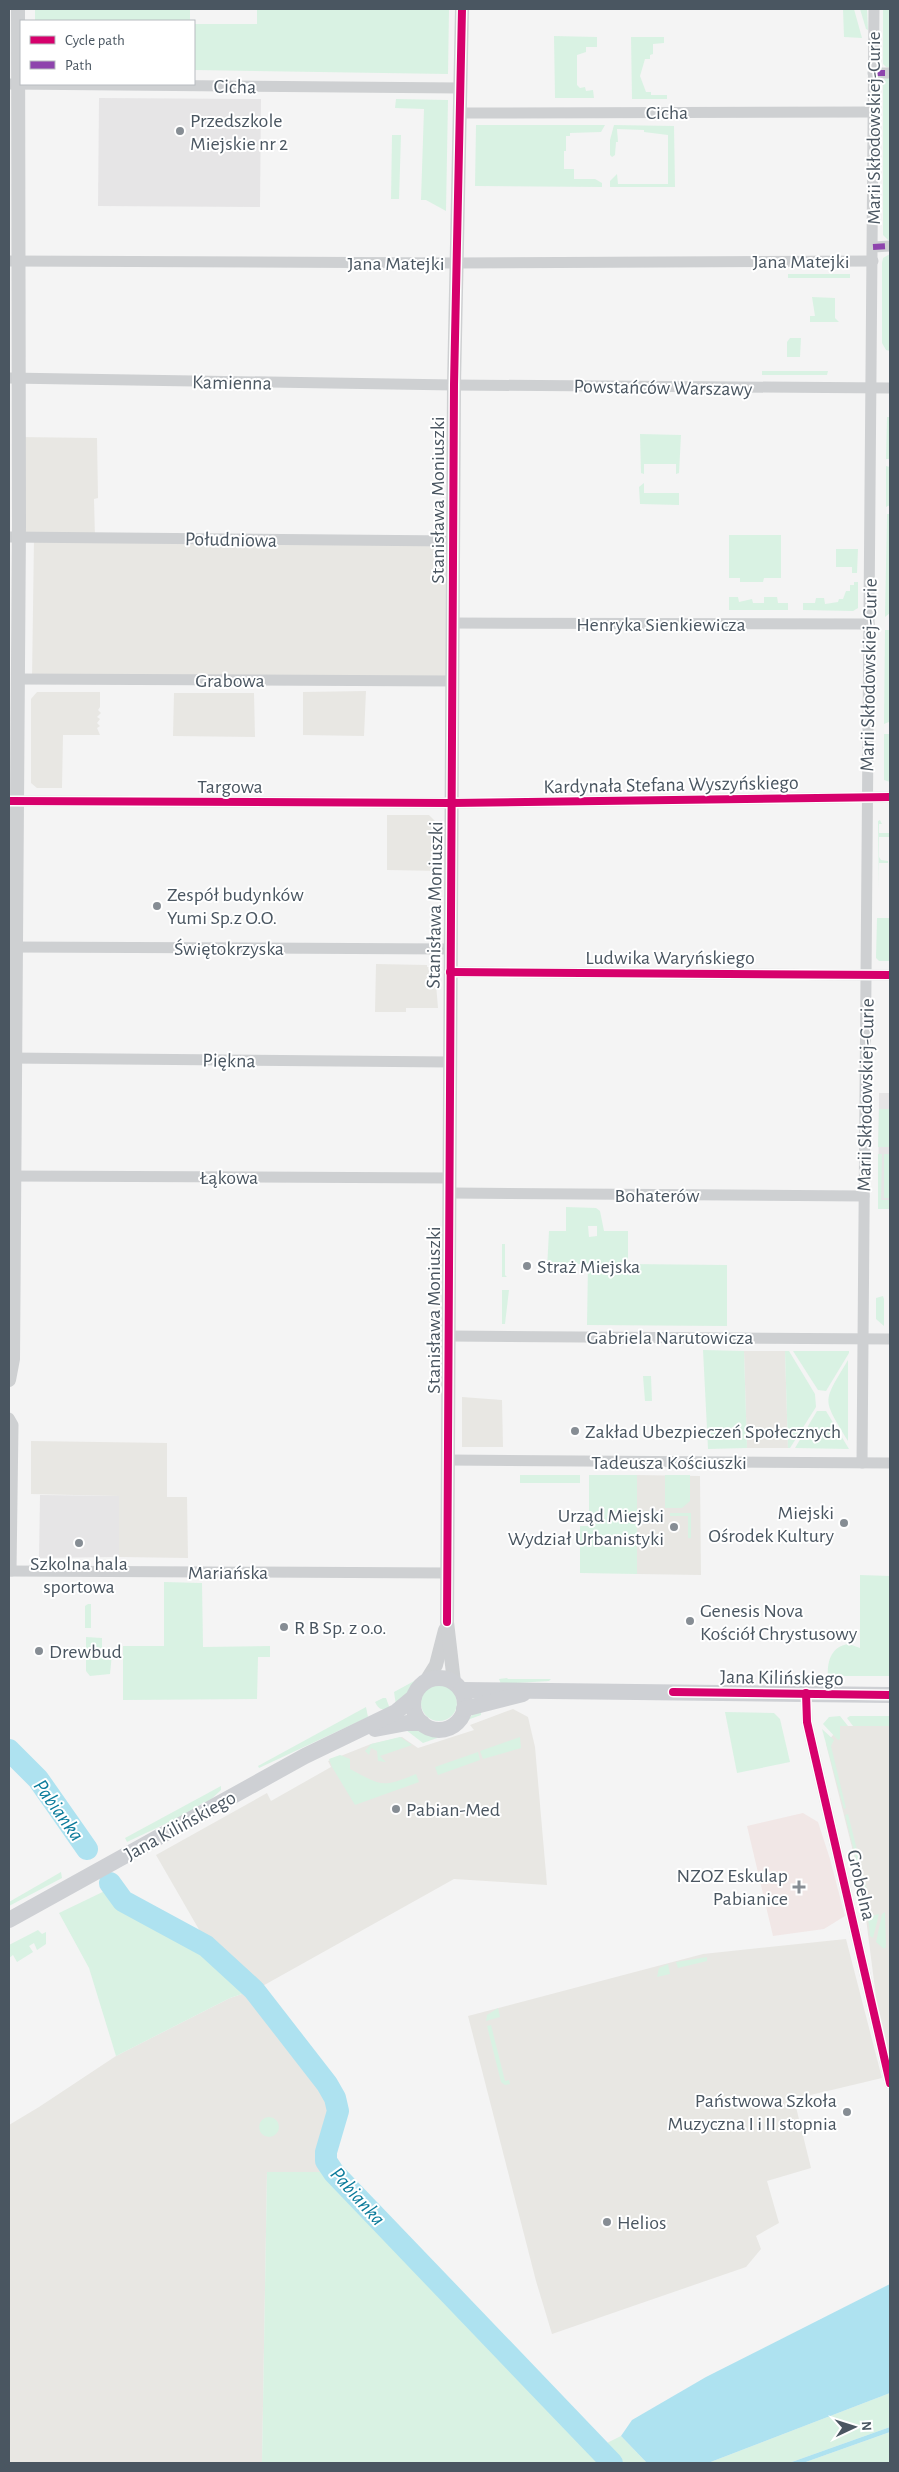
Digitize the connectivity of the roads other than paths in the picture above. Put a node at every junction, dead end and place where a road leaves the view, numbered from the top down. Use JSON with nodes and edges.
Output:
{"nodes":[{"id":1,"x":18,"y":9,"type":"edge"},
{"id":2,"x":462,"y":9,"type":"edge"},
{"id":3,"x":874,"y":9,"type":"edge"},
{"id":4,"x":873,"y":73,"type":"junction"},
{"id":5,"x":890,"y":73,"type":"edge"},
{"id":6,"x":13,"y":84,"type":"edge"},
{"id":7,"x":125,"y":85,"type":"edge"},
{"id":8,"x":460,"y":88,"type":"junction"},
{"id":9,"x":873,"y":112,"type":"junction"},
{"id":10,"x":460,"y":113,"type":"junction"},
{"id":11,"x":890,"y":246,"type":"edge"},
{"id":12,"x":873,"y":247,"type":"junction"},
{"id":13,"x":14,"y":261,"type":"edge"},
{"id":14,"x":873,"y":261,"type":"junction"},
{"id":15,"x":456,"y":263,"type":"junction"},
{"id":16,"x":13,"y":378,"type":"edge"},
{"id":17,"x":454,"y":386,"type":"junction"},
{"id":18,"x":872,"y":388,"type":"junction"},
{"id":19,"x":890,"y":388,"type":"edge"},
{"id":20,"x":14,"y":537,"type":"edge"},
{"id":21,"x":453,"y":541,"type":"junction"},
{"id":22,"x":452,"y":623,"type":"junction"},
{"id":23,"x":869,"y":624,"type":"junction"},
{"id":24,"x":13,"y":678,"type":"edge"},
{"id":25,"x":452,"y":681,"type":"junction"},
{"id":26,"x":867,"y":797,"type":"junction"},
{"id":27,"x":890,"y":797,"type":"edge"},
{"id":28,"x":12,"y":801,"type":"edge"},
{"id":29,"x":452,"y":803,"type":"junction"},
{"id":30,"x":12,"y":947,"type":"edge"},
{"id":31,"x":450,"y":949,"type":"junction"},
{"id":32,"x":450,"y":972,"type":"junction"},
{"id":33,"x":866,"y":975,"type":"junction"},
{"id":34,"x":890,"y":975,"type":"edge"},
{"id":35,"x":11,"y":1058,"type":"edge"},
{"id":36,"x":449,"y":1062,"type":"junction"},
{"id":37,"x":11,"y":1176,"type":"edge"},
{"id":38,"x":450,"y":1178,"type":"junction"},
{"id":39,"x":450,"y":1193,"type":"junction"},
{"id":40,"x":864,"y":1196,"type":"junction"},
{"id":41,"x":449,"y":1336,"type":"junction"},
{"id":42,"x":863,"y":1339,"type":"junction"},
{"id":43,"x":890,"y":1339,"type":"edge"},
{"id":44,"x":9,"y":1380,"type":"edge"},
{"id":45,"x":9,"y":1418,"type":"edge"},
{"id":46,"x":448,"y":1460,"type":"junction"},
{"id":47,"x":862,"y":1463,"type":"junction"},
{"id":48,"x":890,"y":1463,"type":"edge"},
{"id":49,"x":10,"y":1571,"type":"edge"},
{"id":50,"x":448,"y":1573,"type":"junction"},
{"id":51,"x":447,"y":1622,"type":"junction"},
{"id":52,"x":426,"y":1681,"type":"junction"},
{"id":53,"x":458,"y":1686,"type":"junction"},
{"id":54,"x":529,"y":1692,"type":"junction"},
{"id":55,"x":806,"y":1693,"type":"junction"},
{"id":56,"x":890,"y":1695,"type":"edge"},
{"id":57,"x":414,"y":1697,"type":"junction"},
{"id":58,"x":464,"y":1709,"type":"junction"},
{"id":59,"x":422,"y":1723,"type":"junction"},
{"id":60,"x":353,"y":1734,"type":"junction"},
{"id":61,"x":9,"y":1919,"type":"edge"},
{"id":62,"x":890,"y":2083,"type":"edge"}],
"edges":[{"from":1,"to":6,"type":"street"},
{"from":2,"to":8,"type":"street","name":"Stanisława Moniuszki"},
{"from":3,"to":4,"type":"street","name":"Marii Skłodowskiej-Curie"},
{"from":4,"to":5,"type":"street"},
{"from":4,"to":9,"type":"street","name":"Marii Skłodowskiej-Curie"},
{"from":6,"to":13,"type":"street"},
{"from":7,"to":8,"type":"street","name":"Cicha"},
{"from":8,"to":10,"type":"street","name":"Stanisława Moniuszki"},
{"from":9,"to":10,"type":"street","name":"Cicha"},
{"from":9,"to":12,"type":"street","name":"Marii Skłodowskiej-Curie"},
{"from":10,"to":15,"type":"street","name":"Stanisława Moniuszki"},
{"from":11,"to":12,"type":"street","name":"Marii Skłodowskiej-Curie"},
{"from":12,"to":14,"type":"street","name":"Marii Skłodowskiej-Curie"},
{"from":13,"to":15,"type":"street","name":"Jana Matejki"},
{"from":13,"to":16,"type":"street"},
{"from":14,"to":15,"type":"street","name":"Jana Matejki"},
{"from":14,"to":18,"type":"street","name":"Marii Skłodowskiej-Curie"},
{"from":15,"to":17,"type":"street","name":"Stanisława Moniuszki"},
{"from":16,"to":17,"type":"street","name":"Kamienna"},
{"from":16,"to":20,"type":"street"},
{"from":17,"to":18,"type":"street","name":"Powstańców Warszawy"},
{"from":17,"to":21,"type":"street","name":"Stanisława Moniuszki"},
{"from":18,"to":19,"type":"street","name":"Powstańców Warszawy"},
{"from":18,"to":23,"type":"street","name":"Marii Skłodowskiej-Curie"},
{"from":20,"to":21,"type":"street","name":"Południowa"},
{"from":20,"to":24,"type":"street"},
{"from":21,"to":22,"type":"street","name":"Stanisława Moniuszki"},
{"from":22,"to":23,"type":"street","name":"Henryka Sienkiewicza"},
{"from":22,"to":25,"type":"street","name":"Stanisława Moniuszki"},
{"from":23,"to":26,"type":"street","name":"Marii Skłodowskiej-Curie"},
{"from":24,"to":25,"type":"street","name":"Grabowa"},
{"from":24,"to":28,"type":"street"},
{"from":25,"to":29,"type":"street","name":"Stanisława Moniuszki"},
{"from":26,"to":27,"type":"street","name":"Kardynała Stefana Wyszyńskiego"},
{"from":26,"to":29,"type":"street","name":"Kardynała Stefana Wyszyńskiego"},
{"from":26,"to":33,"type":"street","name":"Marii Skłodowskiej-Curie"},
{"from":28,"to":29,"type":"street","name":"Targowa"},
{"from":28,"to":30,"type":"street"},
{"from":29,"to":31,"type":"street","name":"Stanisława Moniuszki"},
{"from":30,"to":31,"type":"street","name":"Świętokrzyska"},
{"from":30,"to":35,"type":"street"},
{"from":31,"to":32,"type":"street","name":"Stanisława Moniuszki"},
{"from":32,"to":33,"type":"street","name":"Ludwika Waryńskiego"},
{"from":32,"to":36,"type":"street","name":"Stanisława Moniuszki"},
{"from":33,"to":34,"type":"street","name":"Ludwika Waryńskiego"},
{"from":33,"to":40,"type":"street","name":"Marii Skłodowskiej-Curie"},
{"from":35,"to":36,"type":"street","name":"Piękna"},
{"from":35,"to":37,"type":"street"},
{"from":36,"to":38,"type":"street","name":"Stanisława Moniuszki"},
{"from":37,"to":38,"type":"street","name":"Łąkowa"},
{"from":37,"to":44,"type":"street"},
{"from":38,"to":39,"type":"street","name":"Stanisława Moniuszki"},
{"from":39,"to":40,"type":"street","name":"Bohaterów"},
{"from":39,"to":41,"type":"street","name":"Stanisława Moniuszki"},
{"from":40,"to":42,"type":"street","name":"Marii Skłodowskiej-Curie"},
{"from":41,"to":42,"type":"street","name":"Gabriela Narutowicza"},
{"from":41,"to":46,"type":"street","name":"Stanisława Moniuszki"},
{"from":42,"to":43,"type":"street","name":"Gabriela Narutowicza"},
{"from":42,"to":47,"type":"street","name":"Marii Skłodowskiej-Curie"},
{"from":45,"to":49,"type":"street"},
{"from":46,"to":47,"type":"street","name":"Tadeusza Kościuszki"},
{"from":46,"to":50,"type":"street","name":"Stanisława Moniuszki"},
{"from":47,"to":48,"type":"street","name":"Tadeusza Kościuszki"},
{"from":49,"to":50,"type":"street","name":"Mariańska"},
{"from":50,"to":51,"type":"street","name":"Stanisława Moniuszki"},
{"from":51,"to":52,"type":"street","name":"Stanisława Moniuszki"},
{"from":51,"to":53,"type":"street","name":"Stanisława Moniuszki"},
{"from":52,"to":53,"type":"main road"},
{"from":52,"to":57,"type":"main road"},
{"from":53,"to":54,"type":"main road","name":"Jana Kilińskiego"},
{"from":53,"to":58,"type":"main road"},
{"from":54,"to":55,"type":"main road","name":"Jana Kilińskiego"},
{"from":54,"to":58,"type":"main road","name":"Jana Kilińskiego"},
{"from":55,"to":56,"type":"main road","name":"Jana Kilińskiego"},
{"from":55,"to":62,"type":"street","name":"Grobelna"},
{"from":57,"to":59,"type":"main road"},
{"from":57,"to":60,"type":"main road","name":"Jana Kilińskiego"},
{"from":58,"to":59,"type":"main road"},
{"from":59,"to":60,"type":"main road","name":"Jana Kilińskiego"},
{"from":60,"to":61,"type":"main road","name":"Jana Kilińskiego"}]}
